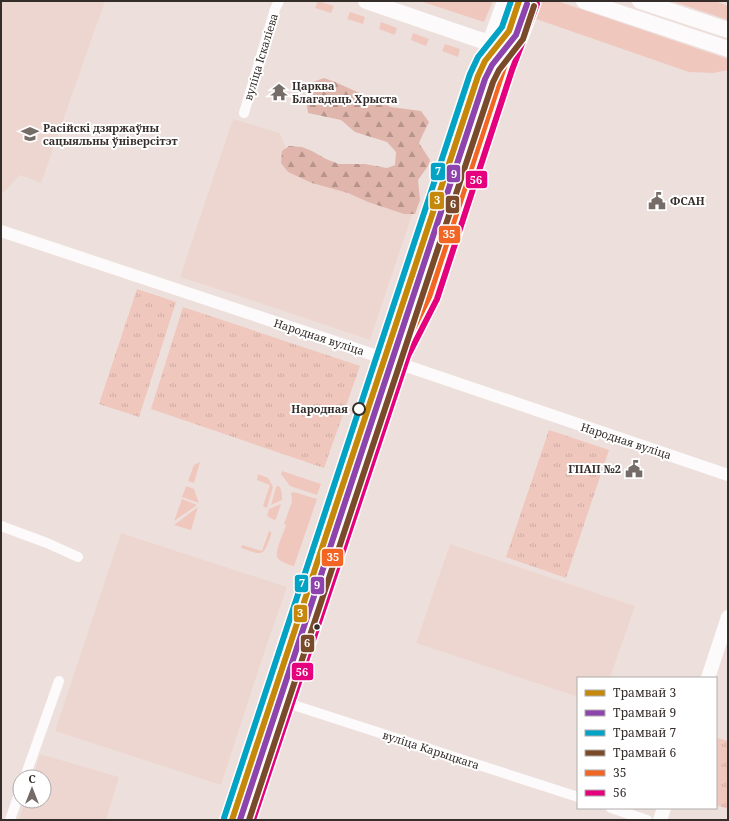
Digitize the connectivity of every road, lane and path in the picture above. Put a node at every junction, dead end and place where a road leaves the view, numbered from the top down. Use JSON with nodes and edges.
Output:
{"nodes":[{"id":1,"x":279,"y":1,"type":"edge"},
{"id":2,"x":366,"y":1,"type":"edge"},
{"id":3,"x":505,"y":1,"type":"edge"},
{"id":4,"x":584,"y":1,"type":"edge"},
{"id":5,"x":640,"y":1,"type":"edge"},
{"id":6,"x":529,"y":4,"type":"edge"},
{"id":7,"x":728,"y":30,"type":"edge"},
{"id":8,"x":516,"y":40,"type":"junction"},
{"id":9,"x":490,"y":43,"type":"junction"},
{"id":10,"x":728,"y":49,"type":"edge"},
{"id":11,"x":244,"y":113,"type":"dead end"},
{"id":12,"x":1,"y":231,"type":"edge"},
{"id":13,"x":399,"y":358,"type":"junction"},
{"id":14,"x":728,"y":475,"type":"edge"},
{"id":15,"x":1,"y":526,"type":"edge"},
{"id":16,"x":78,"y":557,"type":"dead end"},
{"id":17,"x":728,"y":617,"type":"edge"},
{"id":18,"x":708,"y":677,"type":"edge"},
{"id":19,"x":59,"y":681,"type":"dead end"},
{"id":20,"x":284,"y":702,"type":"junction"},
{"id":21,"x":28,"y":769,"type":"edge"},
{"id":22,"x":577,"y":797,"type":"edge"},
{"id":23,"x":14,"y":809,"type":"edge"},
{"id":24,"x":614,"y":809,"type":"edge"},
{"id":25,"x":664,"y":809,"type":"edge"},
{"id":26,"x":10,"y":820,"type":"edge"},
{"id":27,"x":245,"y":820,"type":"edge"},
{"id":28,"x":647,"y":820,"type":"edge"},
{"id":29,"x":660,"y":820,"type":"edge"}],
"edges":[{"from":1,"to":11,"type":"street","name":"вуліца Іскаліева"},
{"from":2,"to":9,"type":"main road"},
{"from":3,"to":9,"type":"main road"},
{"from":4,"to":10,"type":"main road"},
{"from":5,"to":7,"type":"main road"},
{"from":6,"to":8,"type":"main road"},
{"from":8,"to":9,"type":"main road"},
{"from":8,"to":13,"type":"main road"},
{"from":9,"to":13,"type":"main road"},
{"from":12,"to":13,"type":"street","name":"Народная вуліца"},
{"from":13,"to":14,"type":"street","name":"Народная вуліца"},
{"from":13,"to":20,"type":"main road"},
{"from":15,"to":16,"type":"street"},
{"from":17,"to":18,"type":"main road"},
{"from":19,"to":21,"type":"street"},
{"from":20,"to":22,"type":"street","name":"вуліца Карыцкага"},
{"from":20,"to":27,"type":"main road"},
{"from":23,"to":26,"type":"street"},
{"from":24,"to":28,"type":"street"},
{"from":25,"to":29,"type":"main road"}]}
